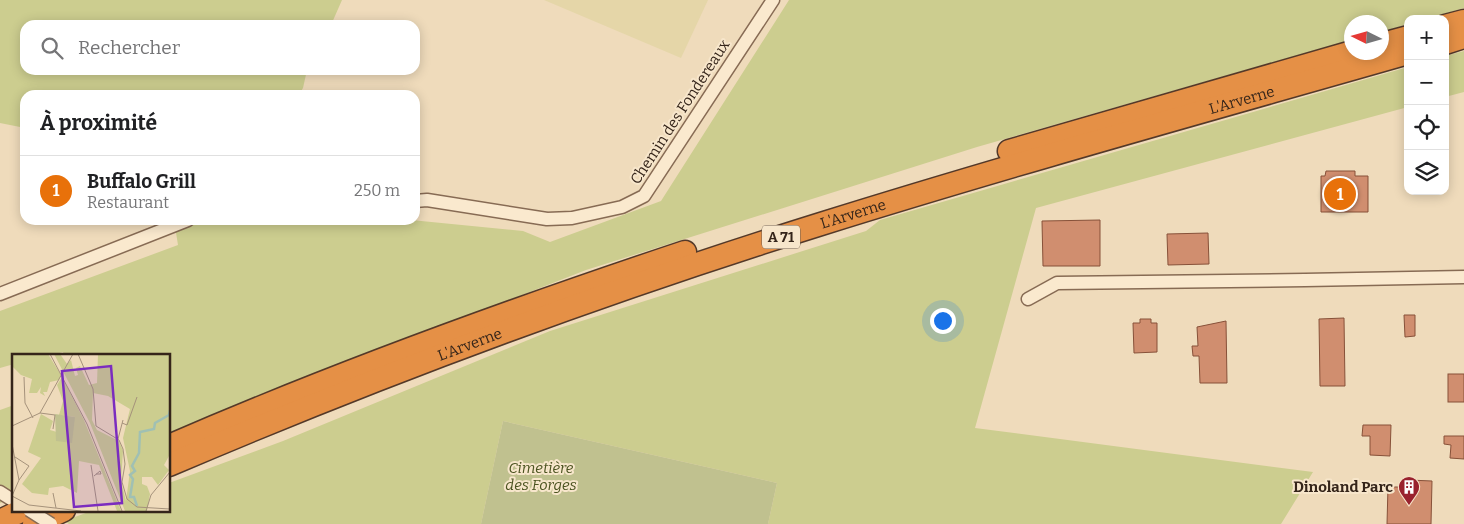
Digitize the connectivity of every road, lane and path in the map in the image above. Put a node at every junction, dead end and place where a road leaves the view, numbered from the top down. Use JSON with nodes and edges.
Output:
{"nodes":[{"id":1,"x":773,"y":0,"type":"edge"},
{"id":2,"x":1464,"y":21,"type":"edge"},
{"id":3,"x":1449,"y":25,"type":"edge"},
{"id":4,"x":1404,"y":37,"type":"edge"},
{"id":5,"x":1464,"y":37,"type":"edge"},
{"id":6,"x":1449,"y":41,"type":"edge"},
{"id":7,"x":1389,"y":42,"type":"edge"},
{"id":8,"x":1344,"y":54,"type":"edge"},
{"id":9,"x":1404,"y":54,"type":"edge"},
{"id":10,"x":420,"y":200,"type":"edge"},
{"id":11,"x":175,"y":225,"type":"edge"},
{"id":12,"x":1464,"y":277,"type":"edge"},
{"id":13,"x":0,"y":294,"type":"edge"},
{"id":14,"x":1028,"y":299,"type":"dead end"},
{"id":15,"x":170,"y":446,"type":"edge"},
{"id":16,"x":170,"y":465,"type":"edge"},
{"id":17,"x":0,"y":492,"type":"edge"},
{"id":18,"x":12,"y":499,"type":"edge"},
{"id":19,"x":19,"y":512,"type":"edge"},
{"id":20,"x":32,"y":512,"type":"edge"},
{"id":21,"x":60,"y":512,"type":"edge"},
{"id":22,"x":0,"y":521,"type":"edge"},
{"id":23,"x":34,"y":524,"type":"edge"},
{"id":24,"x":51,"y":524,"type":"edge"}],
"edges":[{"from":1,"to":10,"type":"street","name":"Chemin des Fondereaux"},
{"from":2,"to":3,"type":"highway"},
{"from":4,"to":7,"type":"highway"},
{"from":5,"to":6,"type":"highway"},
{"from":8,"to":15,"type":"highway","name":"L'Arverne","number":"A 71"},
{"from":9,"to":16,"type":"highway","name":"L'Arverne","number":"A 71"},
{"from":11,"to":13,"type":"street"},
{"from":12,"to":14,"type":"street"},
{"from":17,"to":18,"type":"street"},
{"from":19,"to":22,"type":"highway"},
{"from":20,"to":24,"type":"street","bridge":true},
{"from":21,"to":23,"type":"highway"}]}
